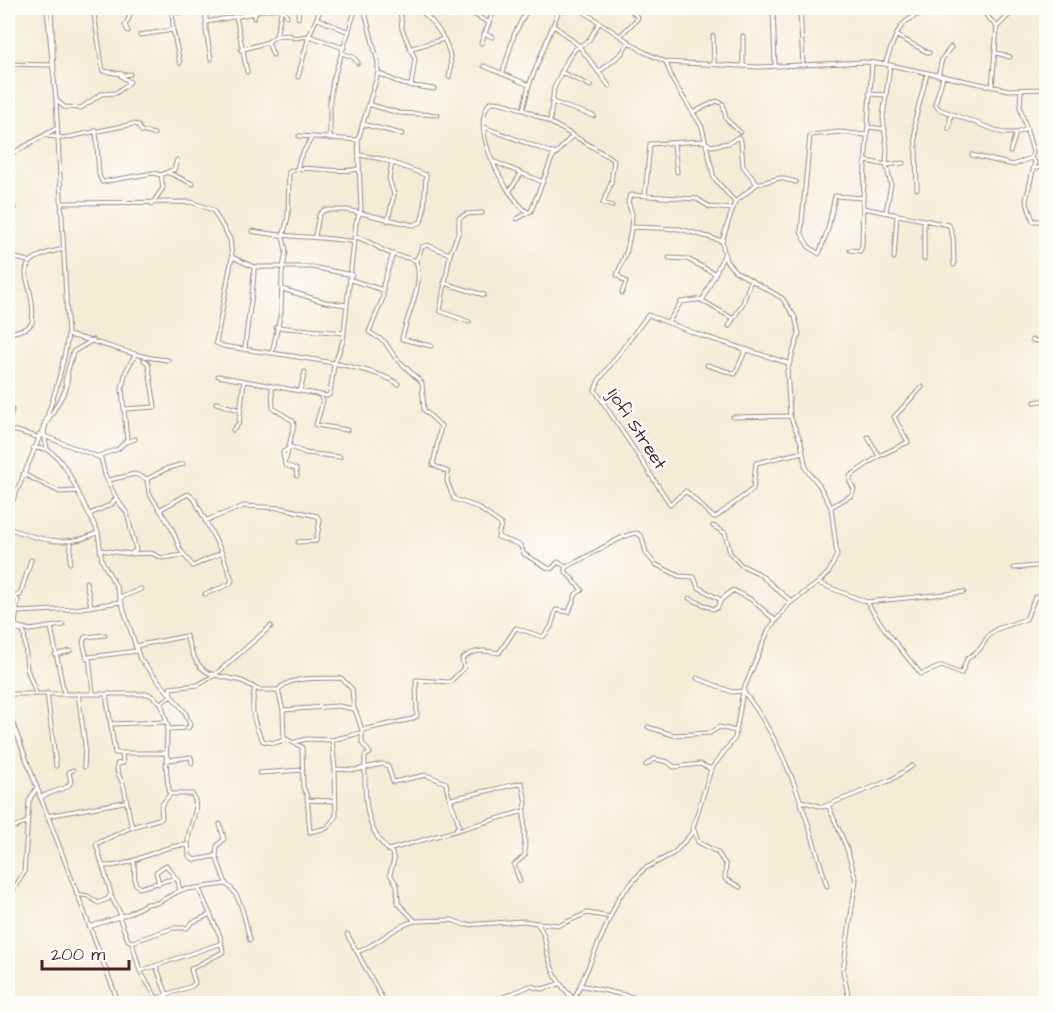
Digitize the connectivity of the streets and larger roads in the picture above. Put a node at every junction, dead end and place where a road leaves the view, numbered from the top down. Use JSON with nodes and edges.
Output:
{"nodes":[{"id":1,"x":49,"y":8,"type":"edge"},
{"id":2,"x":93,"y":8,"type":"edge"},
{"id":3,"x":130,"y":8,"type":"edge"},
{"id":4,"x":172,"y":8,"type":"edge"},
{"id":5,"x":281,"y":8,"type":"edge"},
{"id":6,"x":299,"y":8,"type":"edge"},
{"id":7,"x":320,"y":8,"type":"edge"},
{"id":8,"x":356,"y":8,"type":"edge"},
{"id":9,"x":364,"y":8,"type":"edge"},
{"id":10,"x":400,"y":8,"type":"edge"},
{"id":11,"x":418,"y":8,"type":"edge"},
{"id":12,"x":462,"y":8,"type":"edge"},
{"id":13,"x":495,"y":8,"type":"edge"},
{"id":14,"x":528,"y":8,"type":"edge"},
{"id":15,"x":560,"y":8,"type":"edge"},
{"id":16,"x":578,"y":8,"type":"edge"},
{"id":17,"x":630,"y":8,"type":"edge"},
{"id":18,"x":773,"y":8,"type":"edge"},
{"id":19,"x":800,"y":8,"type":"edge"},
{"id":20,"x":935,"y":8,"type":"edge"},
{"id":21,"x":980,"y":8,"type":"edge"},
{"id":22,"x":1016,"y":8,"type":"edge"},
{"id":23,"x":206,"y":9,"type":"edge"},
{"id":24,"x":918,"y":9,"type":"edge"},
{"id":25,"x":172,"y":13,"type":"junction"},
{"id":26,"x":255,"y":13,"type":"junction"},
{"id":27,"x":236,"y":16,"type":"junction"},
{"id":28,"x":287,"y":16,"type":"dead end"},
{"id":29,"x":254,"y":18,"type":"dead end"},
{"id":30,"x":298,"y":18,"type":"dead end"},
{"id":31,"x":318,"y":19,"type":"junction"},
{"id":32,"x":489,"y":21,"type":"junction"},
{"id":33,"x":206,"y":22,"type":"junction"},
{"id":34,"x":599,"y":23,"type":"junction"},
{"id":35,"x":552,"y":27,"type":"junction"},
{"id":36,"x":997,"y":27,"type":"junction"},
{"id":37,"x":173,"y":30,"type":"junction"},
{"id":38,"x":128,"y":31,"type":"dead end"},
{"id":39,"x":350,"y":32,"type":"junction"},
{"id":40,"x":484,"y":34,"type":"junction"},
{"id":41,"x":140,"y":35,"type":"dead end"},
{"id":42,"x":276,"y":36,"type":"junction"},
{"id":43,"x":309,"y":36,"type":"junction"},
{"id":44,"x":620,"y":36,"type":"junction"},
{"id":45,"x":713,"y":36,"type":"dead end"},
{"id":46,"x":743,"y":36,"type":"dead end"},
{"id":47,"x":897,"y":36,"type":"junction"},
{"id":48,"x":493,"y":37,"type":"dead end"},
{"id":49,"x":444,"y":39,"type":"junction"},
{"id":50,"x":629,"y":41,"type":"junction"},
{"id":51,"x":268,"y":42,"type":"junction"},
{"id":52,"x":176,"y":43,"type":"junction"},
{"id":53,"x":481,"y":43,"type":"dead end"},
{"id":54,"x":169,"y":45,"type":"dead end"},
{"id":55,"x":579,"y":46,"type":"junction"},
{"id":56,"x":344,"y":48,"type":"junction"},
{"id":57,"x":412,"y":48,"type":"junction"},
{"id":58,"x":951,"y":48,"type":"dead end"},
{"id":59,"x":241,"y":50,"type":"junction"},
{"id":60,"x":997,"y":52,"type":"junction"},
{"id":61,"x":342,"y":53,"type":"junction"},
{"id":62,"x":929,"y":53,"type":"dead end"},
{"id":63,"x":273,"y":54,"type":"dead end"},
{"id":64,"x":1010,"y":57,"type":"dead end"},
{"id":65,"x":211,"y":59,"type":"dead end"},
{"id":66,"x":666,"y":62,"type":"junction"},
{"id":67,"x":180,"y":63,"type":"dead end"},
{"id":68,"x":358,"y":63,"type":"dead end"},
{"id":69,"x":872,"y":63,"type":"junction"},
{"id":70,"x":8,"y":64,"type":"edge"},
{"id":71,"x":52,"y":65,"type":"junction"},
{"id":72,"x":714,"y":65,"type":"junction"},
{"id":73,"x":888,"y":65,"type":"junction"},
{"id":74,"x":484,"y":66,"type":"dead end"},
{"id":75,"x":743,"y":66,"type":"junction"},
{"id":76,"x":775,"y":66,"type":"junction"},
{"id":77,"x":803,"y":66,"type":"junction"},
{"id":78,"x":247,"y":72,"type":"dead end"},
{"id":79,"x":503,"y":72,"type":"junction"},
{"id":80,"x":561,"y":72,"type":"junction"},
{"id":81,"x":599,"y":72,"type":"junction"},
{"id":82,"x":378,"y":73,"type":"junction"},
{"id":83,"x":53,"y":74,"type":"junction"},
{"id":84,"x":927,"y":74,"type":"junction"},
{"id":85,"x":940,"y":76,"type":"junction"},
{"id":86,"x":298,"y":77,"type":"dead end"},
{"id":87,"x":449,"y":77,"type":"dead end"},
{"id":88,"x":529,"y":85,"type":"junction"},
{"id":89,"x":411,"y":86,"type":"junction"},
{"id":90,"x":591,"y":86,"type":"dead end"},
{"id":91,"x":609,"y":86,"type":"dead end"},
{"id":92,"x":992,"y":87,"type":"junction"},
{"id":93,"x":434,"y":88,"type":"dead end"},
{"id":94,"x":1047,"y":89,"type":"edge"},
{"id":95,"x":1021,"y":91,"type":"junction"},
{"id":96,"x":869,"y":94,"type":"junction"},
{"id":97,"x":886,"y":95,"type":"junction"},
{"id":98,"x":56,"y":100,"type":"junction"},
{"id":99,"x":552,"y":102,"type":"junction"},
{"id":100,"x":368,"y":104,"type":"junction"},
{"id":101,"x":523,"y":111,"type":"junction"},
{"id":102,"x":693,"y":112,"type":"junction"},
{"id":103,"x":951,"y":114,"type":"junction"},
{"id":104,"x":438,"y":115,"type":"dead end"},
{"id":105,"x":594,"y":116,"type":"dead end"},
{"id":106,"x":550,"y":122,"type":"junction"},
{"id":107,"x":362,"y":124,"type":"junction"},
{"id":108,"x":484,"y":127,"type":"junction"},
{"id":109,"x":868,"y":127,"type":"junction"},
{"id":110,"x":57,"y":128,"type":"junction"},
{"id":111,"x":885,"y":129,"type":"junction"},
{"id":112,"x":949,"y":129,"type":"dead end"},
{"id":113,"x":1027,"y":129,"type":"junction"},
{"id":114,"x":96,"y":130,"type":"junction"},
{"id":115,"x":740,"y":132,"type":"dead end"},
{"id":116,"x":1016,"y":133,"type":"junction"},
{"id":117,"x":154,"y":134,"type":"dead end"},
{"id":118,"x":402,"y":134,"type":"dead end"},
{"id":119,"x":573,"y":135,"type":"junction"},
{"id":120,"x":866,"y":135,"type":"junction"},
{"id":121,"x":48,"y":136,"type":"junction"},
{"id":122,"x":299,"y":136,"type":"dead end"},
{"id":123,"x":312,"y":136,"type":"junction"},
{"id":124,"x":58,"y":138,"type":"junction"},
{"id":125,"x":330,"y":138,"type":"junction"},
{"id":126,"x":358,"y":140,"type":"junction"},
{"id":127,"x":704,"y":141,"type":"junction"},
{"id":128,"x":674,"y":144,"type":"junction"},
{"id":129,"x":1010,"y":152,"type":"dead end"},
{"id":130,"x":555,"y":154,"type":"junction"},
{"id":131,"x":360,"y":155,"type":"junction"},
{"id":132,"x":972,"y":155,"type":"dead end"},
{"id":133,"x":8,"y":156,"type":"edge"},
{"id":134,"x":1031,"y":158,"type":"junction"},
{"id":135,"x":177,"y":160,"type":"dead end"},
{"id":136,"x":867,"y":160,"type":"junction"},
{"id":137,"x":493,"y":161,"type":"junction"},
{"id":138,"x":392,"y":163,"type":"junction"},
{"id":139,"x":903,"y":163,"type":"dead end"},
{"id":140,"x":886,"y":165,"type":"junction"},
{"id":141,"x":1047,"y":167,"type":"edge"},
{"id":142,"x":1035,"y":168,"type":"junction"},
{"id":143,"x":297,"y":169,"type":"junction"},
{"id":144,"x":357,"y":170,"type":"junction"},
{"id":145,"x":677,"y":172,"type":"dead end"},
{"id":146,"x":171,"y":173,"type":"junction"},
{"id":147,"x":521,"y":174,"type":"junction"},
{"id":148,"x":161,"y":175,"type":"junction"},
{"id":149,"x":543,"y":182,"type":"junction"},
{"id":150,"x":796,"y":182,"type":"dead end"},
{"id":151,"x":193,"y":184,"type":"dead end"},
{"id":152,"x":757,"y":184,"type":"junction"},
{"id":153,"x":917,"y":189,"type":"dead end"},
{"id":154,"x":509,"y":192,"type":"junction"},
{"id":155,"x":645,"y":196,"type":"junction"},
{"id":156,"x":863,"y":198,"type":"junction"},
{"id":157,"x":735,"y":202,"type":"junction"},
{"id":158,"x":61,"y":203,"type":"junction"},
{"id":159,"x":152,"y":204,"type":"junction"},
{"id":160,"x":612,"y":206,"type":"dead end"},
{"id":161,"x":14,"y":208,"type":"dead end"},
{"id":162,"x":863,"y":208,"type":"junction"},
{"id":163,"x":8,"y":209,"type":"edge"},
{"id":164,"x":733,"y":209,"type":"junction"},
{"id":165,"x":360,"y":212,"type":"junction"},
{"id":166,"x":527,"y":212,"type":"junction"},
{"id":167,"x":886,"y":212,"type":"junction"},
{"id":168,"x":482,"y":213,"type":"dead end"},
{"id":169,"x":897,"y":215,"type":"junction"},
{"id":170,"x":517,"y":219,"type":"dead end"},
{"id":171,"x":924,"y":220,"type":"junction"},
{"id":172,"x":388,"y":221,"type":"junction"},
{"id":173,"x":1047,"y":221,"type":"edge"},
{"id":174,"x":631,"y":227,"type":"junction"},
{"id":175,"x":252,"y":231,"type":"dead end"},
{"id":176,"x":315,"y":236,"type":"junction"},
{"id":177,"x":283,"y":237,"type":"junction"},
{"id":178,"x":355,"y":240,"type":"junction"},
{"id":179,"x":722,"y":241,"type":"junction"},
{"id":180,"x":63,"y":249,"type":"junction"},
{"id":181,"x":850,"y":250,"type":"dead end"},
{"id":182,"x":393,"y":254,"type":"junction"},
{"id":183,"x":450,"y":254,"type":"junction"},
{"id":184,"x":724,"y":255,"type":"junction"},
{"id":185,"x":232,"y":257,"type":"junction"},
{"id":186,"x":669,"y":258,"type":"dead end"},
{"id":187,"x":894,"y":258,"type":"dead end"},
{"id":188,"x":924,"y":259,"type":"dead end"},
{"id":189,"x":8,"y":261,"type":"edge"},
{"id":190,"x":28,"y":261,"type":"junction"},
{"id":191,"x":416,"y":261,"type":"junction"},
{"id":192,"x":954,"y":265,"type":"dead end"},
{"id":193,"x":254,"y":267,"type":"junction"},
{"id":194,"x":283,"y":268,"type":"junction"},
{"id":195,"x":714,"y":273,"type":"junction"},
{"id":196,"x":352,"y":274,"type":"junction"},
{"id":197,"x":351,"y":280,"type":"junction"},
{"id":198,"x":751,"y":280,"type":"junction"},
{"id":199,"x":444,"y":284,"type":"junction"},
{"id":200,"x":282,"y":289,"type":"junction"},
{"id":201,"x":383,"y":290,"type":"junction"},
{"id":202,"x":622,"y":293,"type":"dead end"},
{"id":203,"x":484,"y":295,"type":"dead end"},
{"id":204,"x":701,"y":300,"type":"junction"},
{"id":205,"x":347,"y":305,"type":"junction"},
{"id":206,"x":732,"y":318,"type":"junction"},
{"id":207,"x":669,"y":321,"type":"junction"},
{"id":208,"x":469,"y":322,"type":"dead end"},
{"id":209,"x":729,"y":326,"type":"dead end"},
{"id":210,"x":276,"y":327,"type":"junction"},
{"id":211,"x":344,"y":333,"type":"junction"},
{"id":212,"x":8,"y":334,"type":"edge"},
{"id":213,"x":68,"y":335,"type":"junction"},
{"id":214,"x":93,"y":340,"type":"junction"},
{"id":215,"x":1032,"y":340,"type":"dead end"},
{"id":216,"x":1047,"y":343,"type":"edge"},
{"id":217,"x":431,"y":345,"type":"dead end"},
{"id":218,"x":746,"y":349,"type":"junction"},
{"id":219,"x":245,"y":350,"type":"junction"},
{"id":220,"x":272,"y":353,"type":"junction"},
{"id":221,"x":135,"y":355,"type":"junction"},
{"id":222,"x":143,"y":358,"type":"junction"},
{"id":223,"x":168,"y":360,"type":"dead end"},
{"id":224,"x":788,"y":363,"type":"junction"},
{"id":225,"x":334,"y":364,"type":"junction"},
{"id":226,"x":707,"y":365,"type":"dead end"},
{"id":227,"x":304,"y":372,"type":"dead end"},
{"id":228,"x":218,"y":376,"type":"dead end"},
{"id":229,"x":244,"y":381,"type":"junction"},
{"id":230,"x":398,"y":384,"type":"dead end"},
{"id":231,"x":272,"y":387,"type":"junction"},
{"id":232,"x":922,"y":387,"type":"dead end"},
{"id":233,"x":300,"y":391,"type":"junction"},
{"id":234,"x":320,"y":395,"type":"junction"},
{"id":235,"x":1047,"y":400,"type":"edge"},
{"id":236,"x":1035,"y":402,"type":"dead end"},
{"id":237,"x":216,"y":403,"type":"dead end"},
{"id":238,"x":124,"y":409,"type":"junction"},
{"id":239,"x":12,"y":410,"type":"dead end"},
{"id":240,"x":240,"y":410,"type":"junction"},
{"id":241,"x":790,"y":416,"type":"junction"},
{"id":242,"x":733,"y":417,"type":"dead end"},
{"id":243,"x":45,"y":422,"type":"junction"},
{"id":244,"x":8,"y":426,"type":"edge"},
{"id":245,"x":234,"y":430,"type":"dead end"},
{"id":246,"x":347,"y":430,"type":"dead end"},
{"id":247,"x":8,"y":431,"type":"edge"},
{"id":248,"x":38,"y":436,"type":"junction"},
{"id":249,"x":46,"y":437,"type":"junction"},
{"id":250,"x":868,"y":437,"type":"dead end"},
{"id":251,"x":135,"y":439,"type":"dead end"},
{"id":252,"x":125,"y":443,"type":"junction"},
{"id":253,"x":291,"y":447,"type":"junction"},
{"id":254,"x":33,"y":448,"type":"junction"},
{"id":255,"x":47,"y":449,"type":"junction"},
{"id":256,"x":803,"y":452,"type":"junction"},
{"id":257,"x":98,"y":456,"type":"junction"},
{"id":258,"x":879,"y":456,"type":"junction"},
{"id":259,"x":340,"y":457,"type":"dead end"},
{"id":260,"x":183,"y":464,"type":"dead end"},
{"id":261,"x":23,"y":474,"type":"junction"},
{"id":262,"x":297,"y":476,"type":"dead end"},
{"id":263,"x":147,"y":479,"type":"junction"},
{"id":264,"x":109,"y":480,"type":"junction"},
{"id":265,"x":76,"y":491,"type":"junction"},
{"id":266,"x":116,"y":498,"type":"junction"},
{"id":267,"x":831,"y":507,"type":"junction"},
{"id":268,"x":161,"y":509,"type":"junction"},
{"id":269,"x":8,"y":511,"type":"edge"},
{"id":270,"x":90,"y":514,"type":"junction"},
{"id":271,"x":206,"y":521,"type":"junction"},
{"id":272,"x":713,"y":526,"type":"dead end"},
{"id":273,"x":8,"y":528,"type":"edge"},
{"id":274,"x":98,"y":532,"type":"junction"},
{"id":275,"x":71,"y":542,"type":"junction"},
{"id":276,"x":298,"y":542,"type":"dead end"},
{"id":277,"x":100,"y":550,"type":"junction"},
{"id":278,"x":222,"y":553,"type":"junction"},
{"id":279,"x":130,"y":554,"type":"junction"},
{"id":280,"x":184,"y":555,"type":"junction"},
{"id":281,"x":32,"y":560,"type":"dead end"},
{"id":282,"x":70,"y":563,"type":"dead end"},
{"id":283,"x":1047,"y":565,"type":"edge"},
{"id":284,"x":566,"y":567,"type":"junction"},
{"id":285,"x":1014,"y":568,"type":"dead end"},
{"id":286,"x":86,"y":582,"type":"dead end"},
{"id":287,"x":819,"y":583,"type":"junction"},
{"id":288,"x":141,"y":589,"type":"dead end"},
{"id":289,"x":964,"y":592,"type":"dead end"},
{"id":290,"x":8,"y":594,"type":"edge"},
{"id":291,"x":205,"y":594,"type":"dead end"},
{"id":292,"x":18,"y":597,"type":"junction"},
{"id":293,"x":120,"y":598,"type":"junction"},
{"id":294,"x":689,"y":598,"type":"dead end"},
{"id":295,"x":1047,"y":598,"type":"edge"},
{"id":296,"x":721,"y":600,"type":"junction"},
{"id":297,"x":792,"y":602,"type":"junction"},
{"id":298,"x":867,"y":602,"type":"junction"},
{"id":299,"x":91,"y":606,"type":"junction"},
{"id":300,"x":18,"y":612,"type":"junction"},
{"id":301,"x":776,"y":621,"type":"junction"},
{"id":302,"x":63,"y":625,"type":"dead end"},
{"id":303,"x":271,"y":626,"type":"dead end"},
{"id":304,"x":15,"y":627,"type":"junction"},
{"id":305,"x":51,"y":627,"type":"junction"},
{"id":306,"x":8,"y":630,"type":"edge"},
{"id":307,"x":105,"y":635,"type":"dead end"},
{"id":308,"x":135,"y":646,"type":"junction"},
{"id":309,"x":70,"y":651,"type":"dead end"},
{"id":310,"x":137,"y":651,"type":"junction"},
{"id":311,"x":56,"y":655,"type":"junction"},
{"id":312,"x":88,"y":660,"type":"junction"},
{"id":313,"x":215,"y":675,"type":"junction"},
{"id":314,"x":697,"y":678,"type":"dead end"},
{"id":315,"x":255,"y":688,"type":"junction"},
{"id":316,"x":278,"y":690,"type":"junction"},
{"id":317,"x":743,"y":691,"type":"junction"},
{"id":318,"x":36,"y":693,"type":"junction"},
{"id":319,"x":47,"y":693,"type":"junction"},
{"id":320,"x":64,"y":693,"type":"junction"},
{"id":321,"x":78,"y":693,"type":"junction"},
{"id":322,"x":93,"y":693,"type":"junction"},
{"id":323,"x":8,"y":694,"type":"edge"},
{"id":324,"x":106,"y":694,"type":"junction"},
{"id":325,"x":171,"y":696,"type":"junction"},
{"id":326,"x":160,"y":703,"type":"junction"},
{"id":327,"x":354,"y":709,"type":"junction"},
{"id":328,"x":283,"y":710,"type":"junction"},
{"id":329,"x":8,"y":711,"type":"edge"},
{"id":330,"x":166,"y":723,"type":"junction"},
{"id":331,"x":111,"y":724,"type":"junction"},
{"id":332,"x":648,"y":727,"type":"dead end"},
{"id":333,"x":736,"y":731,"type":"junction"},
{"id":334,"x":361,"y":732,"type":"junction"},
{"id":335,"x":285,"y":740,"type":"junction"},
{"id":336,"x":332,"y":740,"type":"junction"},
{"id":337,"x":295,"y":742,"type":"junction"},
{"id":338,"x":122,"y":754,"type":"junction"},
{"id":339,"x":168,"y":754,"type":"junction"},
{"id":340,"x":192,"y":763,"type":"dead end"},
{"id":341,"x":646,"y":765,"type":"dead end"},
{"id":342,"x":56,"y":766,"type":"dead end"},
{"id":343,"x":912,"y":766,"type":"dead end"},
{"id":344,"x":84,"y":767,"type":"dead end"},
{"id":345,"x":363,"y":768,"type":"junction"},
{"id":346,"x":335,"y":769,"type":"junction"},
{"id":347,"x":711,"y":769,"type":"junction"},
{"id":348,"x":74,"y":770,"type":"dead end"},
{"id":349,"x":303,"y":770,"type":"junction"},
{"id":350,"x":259,"y":773,"type":"dead end"},
{"id":351,"x":37,"y":787,"type":"junction"},
{"id":352,"x":170,"y":794,"type":"junction"},
{"id":353,"x":40,"y":797,"type":"junction"},
{"id":354,"x":451,"y":799,"type":"junction"},
{"id":355,"x":308,"y":800,"type":"junction"},
{"id":356,"x":334,"y":801,"type":"junction"},
{"id":357,"x":801,"y":801,"type":"junction"},
{"id":358,"x":124,"y":802,"type":"junction"},
{"id":359,"x":828,"y":805,"type":"junction"},
{"id":360,"x":524,"y":811,"type":"junction"},
{"id":361,"x":47,"y":816,"type":"junction"},
{"id":362,"x":27,"y":821,"type":"junction"},
{"id":363,"x":8,"y":824,"type":"edge"},
{"id":364,"x":220,"y":824,"type":"dead end"},
{"id":365,"x":132,"y":827,"type":"junction"},
{"id":366,"x":694,"y":828,"type":"junction"},
{"id":367,"x":455,"y":831,"type":"junction"},
{"id":368,"x":188,"y":845,"type":"junction"},
{"id":369,"x":388,"y":850,"type":"junction"},
{"id":370,"x":216,"y":856,"type":"junction"},
{"id":371,"x":134,"y":861,"type":"junction"},
{"id":372,"x":104,"y":866,"type":"junction"},
{"id":373,"x":176,"y":878,"type":"junction"},
{"id":374,"x":520,"y":881,"type":"dead end"},
{"id":375,"x":159,"y":884,"type":"junction"},
{"id":376,"x":226,"y":884,"type":"junction"},
{"id":377,"x":827,"y":886,"type":"dead end"},
{"id":378,"x":740,"y":887,"type":"dead end"},
{"id":379,"x":199,"y":889,"type":"junction"},
{"id":380,"x":180,"y":891,"type":"junction"},
{"id":381,"x":76,"y":894,"type":"junction"},
{"id":382,"x":111,"y":896,"type":"junction"},
{"id":383,"x":8,"y":897,"type":"edge"},
{"id":384,"x":209,"y":915,"type":"junction"},
{"id":385,"x":120,"y":916,"type":"junction"},
{"id":386,"x":610,"y":917,"type":"junction"},
{"id":387,"x":415,"y":921,"type":"junction"},
{"id":388,"x":537,"y":923,"type":"junction"},
{"id":389,"x":89,"y":927,"type":"junction"},
{"id":390,"x":347,"y":934,"type":"dead end"},
{"id":391,"x":250,"y":940,"type":"dead end"},
{"id":392,"x":132,"y":942,"type":"junction"},
{"id":393,"x":222,"y":943,"type":"junction"},
{"id":394,"x":357,"y":952,"type":"junction"},
{"id":395,"x":156,"y":966,"type":"junction"},
{"id":396,"x":140,"y":971,"type":"junction"},
{"id":397,"x":559,"y":984,"type":"junction"},
{"id":398,"x":580,"y":985,"type":"junction"},
{"id":399,"x":167,"y":995,"type":"junction"},
{"id":400,"x":156,"y":997,"type":"junction"},
{"id":401,"x":574,"y":999,"type":"junction"},
{"id":402,"x":119,"y":1004,"type":"edge"},
{"id":403,"x":139,"y":1004,"type":"edge"},
{"id":404,"x":381,"y":1004,"type":"edge"},
{"id":405,"x":487,"y":1004,"type":"edge"},
{"id":406,"x":572,"y":1004,"type":"edge"},
{"id":407,"x":634,"y":1004,"type":"edge"},
{"id":408,"x":850,"y":1004,"type":"edge"}],
"edges":[{"from":1,"to":71,"type":"street"},
{"from":1,"to":83,"type":"street"},
{"from":2,"to":98,"type":"street"},
{"from":3,"to":38,"type":"street"},
{"from":4,"to":25,"type":"street"},
{"from":5,"to":26,"type":"street"},
{"from":5,"to":28,"type":"street"},
{"from":5,"to":42,"type":"street"},
{"from":6,"to":30,"type":"street"},
{"from":7,"to":31,"type":"street"},
{"from":8,"to":39,"type":"street"},
{"from":9,"to":82,"type":"street"},
{"from":10,"to":57,"type":"street"},
{"from":11,"to":49,"type":"street"},
{"from":12,"to":32,"type":"street"},
{"from":13,"to":32,"type":"street"},
{"from":14,"to":79,"type":"street"},
{"from":15,"to":35,"type":"street"},
{"from":16,"to":34,"type":"street"},
{"from":17,"to":44,"type":"street"},
{"from":18,"to":76,"type":"street"},
{"from":19,"to":77,"type":"street"},
{"from":20,"to":24,"type":"street"},
{"from":21,"to":36,"type":"street"},
{"from":22,"to":36,"type":"street"},
{"from":23,"to":25,"type":"street"},
{"from":23,"to":33,"type":"street"},
{"from":24,"to":47,"type":"street"},
{"from":25,"to":37,"type":"street"},
{"from":26,"to":27,"type":"street"},
{"from":26,"to":29,"type":"street"},
{"from":27,"to":33,"type":"street"},
{"from":27,"to":59,"type":"street"},
{"from":31,"to":39,"type":"street"},
{"from":31,"to":43,"type":"street"},
{"from":32,"to":40,"type":"street"},
{"from":33,"to":65,"type":"street"},
{"from":34,"to":44,"type":"street"},
{"from":34,"to":55,"type":"street"},
{"from":35,"to":55,"type":"street"},
{"from":35,"to":88,"type":"street"},
{"from":36,"to":60,"type":"street"},
{"from":37,"to":41,"type":"street"},
{"from":37,"to":52,"type":"street"},
{"from":39,"to":56,"type":"street"},
{"from":40,"to":48,"type":"street"},
{"from":40,"to":53,"type":"street"},
{"from":42,"to":43,"type":"street"},
{"from":42,"to":51,"type":"street"},
{"from":43,"to":56,"type":"street"},
{"from":43,"to":86,"type":"street"},
{"from":44,"to":50,"type":"street"},
{"from":45,"to":72,"type":"street"},
{"from":46,"to":75,"type":"street"},
{"from":47,"to":62,"type":"street"},
{"from":47,"to":73,"type":"street"},
{"from":49,"to":57,"type":"street"},
{"from":49,"to":87,"type":"street"},
{"from":50,"to":66,"type":"street"},
{"from":50,"to":81,"type":"street"},
{"from":51,"to":59,"type":"street"},
{"from":51,"to":63,"type":"street"},
{"from":52,"to":54,"type":"street"},
{"from":52,"to":67,"type":"street"},
{"from":55,"to":80,"type":"street"},
{"from":55,"to":81,"type":"street"},
{"from":56,"to":61,"type":"street"},
{"from":57,"to":89,"type":"street"},
{"from":58,"to":85,"type":"street"},
{"from":59,"to":78,"type":"street"},
{"from":60,"to":64,"type":"street"},
{"from":60,"to":92,"type":"street"},
{"from":61,"to":68,"type":"street"},
{"from":61,"to":125,"type":"street"},
{"from":66,"to":72,"type":"street"},
{"from":66,"to":102,"type":"street"},
{"from":69,"to":73,"type":"street"},
{"from":69,"to":77,"type":"street"},
{"from":69,"to":96,"type":"street"},
{"from":70,"to":71,"type":"street"},
{"from":71,"to":83,"type":"street"},
{"from":72,"to":75,"type":"street"},
{"from":73,"to":84,"type":"street"},
{"from":73,"to":97,"type":"street"},
{"from":74,"to":79,"type":"street"},
{"from":75,"to":76,"type":"street"},
{"from":76,"to":77,"type":"street"},
{"from":79,"to":88,"type":"street"},
{"from":80,"to":90,"type":"street"},
{"from":80,"to":99,"type":"street"},
{"from":81,"to":91,"type":"street"},
{"from":82,"to":89,"type":"street"},
{"from":82,"to":100,"type":"street"},
{"from":83,"to":98,"type":"street"},
{"from":84,"to":85,"type":"street"},
{"from":84,"to":153,"type":"street"},
{"from":85,"to":92,"type":"street"},
{"from":85,"to":103,"type":"street"},
{"from":88,"to":101,"type":"street"},
{"from":89,"to":93,"type":"street"},
{"from":92,"to":95,"type":"street"},
{"from":94,"to":95,"type":"street"},
{"from":95,"to":113,"type":"street"},
{"from":96,"to":97,"type":"street"},
{"from":96,"to":109,"type":"street"},
{"from":97,"to":111,"type":"street"},
{"from":98,"to":110,"type":"street"},
{"from":99,"to":105,"type":"street"},
{"from":99,"to":106,"type":"street"},
{"from":100,"to":104,"type":"street"},
{"from":100,"to":107,"type":"street"},
{"from":101,"to":106,"type":"street"},
{"from":101,"to":108,"type":"street"},
{"from":102,"to":115,"type":"street"},
{"from":102,"to":127,"type":"street"},
{"from":103,"to":112,"type":"street"},
{"from":103,"to":116,"type":"street"},
{"from":106,"to":119,"type":"street"},
{"from":107,"to":118,"type":"street"},
{"from":107,"to":126,"type":"street"},
{"from":108,"to":130,"type":"street"},
{"from":108,"to":137,"type":"street"},
{"from":109,"to":111,"type":"street"},
{"from":109,"to":120,"type":"street"},
{"from":110,"to":121,"type":"street"},
{"from":110,"to":124,"type":"street"},
{"from":111,"to":140,"type":"street"},
{"from":113,"to":116,"type":"street"},
{"from":113,"to":134,"type":"street"},
{"from":114,"to":117,"type":"street"},
{"from":114,"to":124,"type":"street"},
{"from":114,"to":148,"type":"street"},
{"from":116,"to":129,"type":"street"},
{"from":119,"to":130,"type":"street"},
{"from":119,"to":160,"type":"street"},
{"from":120,"to":136,"type":"street"},
{"from":120,"to":156,"type":"street"},
{"from":121,"to":124,"type":"street"},
{"from":121,"to":133,"type":"street"},
{"from":122,"to":123,"type":"street"},
{"from":123,"to":125,"type":"street"},
{"from":123,"to":143,"type":"street"},
{"from":124,"to":158,"type":"street"},
{"from":125,"to":126,"type":"street"},
{"from":126,"to":131,"type":"street"},
{"from":127,"to":128,"type":"street"},
{"from":127,"to":152,"type":"street"},
{"from":127,"to":157,"type":"street"},
{"from":128,"to":145,"type":"street"},
{"from":128,"to":155,"type":"street"},
{"from":130,"to":149,"type":"street"},
{"from":131,"to":138,"type":"street"},
{"from":131,"to":144,"type":"street"},
{"from":132,"to":134,"type":"street"},
{"from":134,"to":142,"type":"street"},
{"from":135,"to":146,"type":"street"},
{"from":136,"to":140,"type":"street"},
{"from":136,"to":156,"type":"street"},
{"from":137,"to":147,"type":"street"},
{"from":137,"to":154,"type":"street"},
{"from":138,"to":172,"type":"street"},
{"from":138,"to":172,"type":"street"},
{"from":139,"to":140,"type":"street"},
{"from":140,"to":167,"type":"street"},
{"from":141,"to":142,"type":"street"},
{"from":142,"to":173,"type":"street"},
{"from":143,"to":144,"type":"street"},
{"from":143,"to":177,"type":"street"},
{"from":144,"to":165,"type":"street"},
{"from":146,"to":148,"type":"street"},
{"from":146,"to":151,"type":"street"},
{"from":147,"to":149,"type":"street"},
{"from":147,"to":154,"type":"street"},
{"from":148,"to":159,"type":"street"},
{"from":149,"to":166,"type":"street"},
{"from":150,"to":152,"type":"street"},
{"from":152,"to":157,"type":"street"},
{"from":154,"to":166,"type":"street"},
{"from":155,"to":164,"type":"street"},
{"from":155,"to":174,"type":"street"},
{"from":156,"to":162,"type":"street"},
{"from":157,"to":164,"type":"street"},
{"from":158,"to":159,"type":"street"},
{"from":158,"to":180,"type":"street"},
{"from":159,"to":185,"type":"street"},
{"from":161,"to":163,"type":"street"},
{"from":162,"to":167,"type":"street"},
{"from":162,"to":181,"type":"street"},
{"from":164,"to":179,"type":"street"},
{"from":165,"to":172,"type":"street"},
{"from":165,"to":176,"type":"street"},
{"from":165,"to":178,"type":"street"},
{"from":166,"to":170,"type":"street"},
{"from":167,"to":169,"type":"street"},
{"from":168,"to":183,"type":"street"},
{"from":169,"to":171,"type":"street"},
{"from":169,"to":187,"type":"street"},
{"from":171,"to":188,"type":"street"},
{"from":171,"to":192,"type":"street"},
{"from":174,"to":179,"type":"street"},
{"from":174,"to":202,"type":"street"},
{"from":175,"to":177,"type":"street"},
{"from":176,"to":177,"type":"street"},
{"from":176,"to":178,"type":"street"},
{"from":177,"to":194,"type":"street"},
{"from":178,"to":182,"type":"street"},
{"from":178,"to":196,"type":"street"},
{"from":179,"to":184,"type":"street"},
{"from":180,"to":190,"type":"street"},
{"from":180,"to":213,"type":"street"},
{"from":182,"to":191,"type":"street"},
{"from":182,"to":201,"type":"street"},
{"from":183,"to":191,"type":"street"},
{"from":183,"to":199,"type":"street"},
{"from":184,"to":195,"type":"street"},
{"from":184,"to":198,"type":"street"},
{"from":185,"to":193,"type":"street"},
{"from":185,"to":219,"type":"street"},
{"from":186,"to":195,"type":"street"},
{"from":189,"to":190,"type":"street"},
{"from":190,"to":212,"type":"street"},
{"from":191,"to":217,"type":"street"},
{"from":193,"to":194,"type":"street"},
{"from":193,"to":219,"type":"street"},
{"from":194,"to":196,"type":"street"},
{"from":194,"to":200,"type":"street"},
{"from":195,"to":204,"type":"street"},
{"from":196,"to":197,"type":"street"},
{"from":197,"to":201,"type":"street"},
{"from":197,"to":205,"type":"street"},
{"from":198,"to":206,"type":"street"},
{"from":198,"to":224,"type":"street"},
{"from":199,"to":203,"type":"street"},
{"from":199,"to":208,"type":"street"},
{"from":200,"to":205,"type":"street"},
{"from":200,"to":210,"type":"street"},
{"from":201,"to":284,"type":"street"},
{"from":204,"to":206,"type":"street"},
{"from":204,"to":207,"type":"street"},
{"from":205,"to":211,"type":"street"},
{"from":206,"to":209,"type":"street"},
{"from":207,"to":218,"type":"street","name":"Ijofi Street"},
{"from":207,"to":256,"type":"street","name":"Ijofi Street"},
{"from":210,"to":211,"type":"street"},
{"from":210,"to":220,"type":"street"},
{"from":211,"to":225,"type":"street"},
{"from":213,"to":214,"type":"street"},
{"from":213,"to":243,"type":"street"},
{"from":214,"to":221,"type":"street"},
{"from":214,"to":243,"type":"street"},
{"from":215,"to":216,"type":"street"},
{"from":218,"to":224,"type":"street","name":"Ijofi Street"},
{"from":218,"to":226,"type":"street"},
{"from":219,"to":220,"type":"street"},
{"from":220,"to":225,"type":"street"},
{"from":221,"to":222,"type":"street"},
{"from":221,"to":238,"type":"street"},
{"from":222,"to":223,"type":"street"},
{"from":222,"to":238,"type":"street"},
{"from":224,"to":241,"type":"street"},
{"from":225,"to":230,"type":"street"},
{"from":225,"to":234,"type":"street"},
{"from":227,"to":233,"type":"street"},
{"from":228,"to":229,"type":"street"},
{"from":229,"to":231,"type":"street"},
{"from":229,"to":240,"type":"street"},
{"from":231,"to":233,"type":"street"},
{"from":231,"to":253,"type":"street"},
{"from":232,"to":258,"type":"street"},
{"from":233,"to":234,"type":"street"},
{"from":234,"to":246,"type":"street"},
{"from":235,"to":236,"type":"street"},
{"from":237,"to":240,"type":"street"},
{"from":238,"to":252,"type":"street"},
{"from":239,"to":244,"type":"street"},
{"from":240,"to":245,"type":"street"},
{"from":241,"to":242,"type":"street"},
{"from":241,"to":256,"type":"street"},
{"from":243,"to":248,"type":"street"},
{"from":243,"to":249,"type":"street"},
{"from":247,"to":248,"type":"street"},
{"from":248,"to":249,"type":"street"},
{"from":248,"to":254,"type":"street"},
{"from":249,"to":255,"type":"street"},
{"from":249,"to":257,"type":"street"},
{"from":250,"to":258,"type":"street"},
{"from":251,"to":252,"type":"street"},
{"from":252,"to":257,"type":"street"},
{"from":253,"to":259,"type":"street"},
{"from":253,"to":262,"type":"street"},
{"from":254,"to":255,"type":"street"},
{"from":254,"to":261,"type":"street"},
{"from":255,"to":265,"type":"street"},
{"from":256,"to":267,"type":"street"},
{"from":257,"to":264,"type":"street"},
{"from":258,"to":267,"type":"street"},
{"from":260,"to":263,"type":"street"},
{"from":261,"to":265,"type":"street"},
{"from":261,"to":269,"type":"street"},
{"from":263,"to":264,"type":"street"},
{"from":263,"to":268,"type":"street"},
{"from":264,"to":266,"type":"street"},
{"from":265,"to":270,"type":"street"},
{"from":266,"to":270,"type":"street"},
{"from":266,"to":279,"type":"street"},
{"from":267,"to":287,"type":"street"},
{"from":268,"to":271,"type":"street"},
{"from":268,"to":280,"type":"street"},
{"from":270,"to":274,"type":"street"},
{"from":271,"to":276,"type":"street"},
{"from":271,"to":278,"type":"street"},
{"from":272,"to":297,"type":"street"},
{"from":273,"to":275,"type":"street"},
{"from":274,"to":275,"type":"street"},
{"from":274,"to":277,"type":"street"},
{"from":275,"to":282,"type":"street"},
{"from":277,"to":279,"type":"street"},
{"from":277,"to":293,"type":"street"},
{"from":278,"to":280,"type":"street"},
{"from":278,"to":291,"type":"street"},
{"from":279,"to":280,"type":"street"},
{"from":281,"to":292,"type":"street"},
{"from":283,"to":285,"type":"street"},
{"from":284,"to":296,"type":"street"},
{"from":284,"to":334,"type":"street"},
{"from":286,"to":299,"type":"street"},
{"from":287,"to":297,"type":"street"},
{"from":287,"to":298,"type":"street"},
{"from":288,"to":293,"type":"street"},
{"from":289,"to":298,"type":"street"},
{"from":290,"to":292,"type":"street"},
{"from":292,"to":300,"type":"street"},
{"from":293,"to":299,"type":"street"},
{"from":293,"to":308,"type":"street"},
{"from":294,"to":296,"type":"street"},
{"from":295,"to":298,"type":"street"},
{"from":296,"to":301,"type":"street"},
{"from":297,"to":301,"type":"street"},
{"from":299,"to":300,"type":"street"},
{"from":300,"to":304,"type":"street"},
{"from":301,"to":317,"type":"street"},
{"from":302,"to":305,"type":"street"},
{"from":303,"to":313,"type":"street"},
{"from":304,"to":305,"type":"street"},
{"from":304,"to":306,"type":"street"},
{"from":304,"to":318,"type":"street"},
{"from":305,"to":311,"type":"street"},
{"from":307,"to":312,"type":"street"},
{"from":308,"to":310,"type":"street"},
{"from":308,"to":313,"type":"street"},
{"from":309,"to":311,"type":"street"},
{"from":310,"to":312,"type":"street"},
{"from":310,"to":325,"type":"street"},
{"from":311,"to":320,"type":"street"},
{"from":312,"to":322,"type":"street"},
{"from":313,"to":315,"type":"street"},
{"from":313,"to":325,"type":"street"},
{"from":314,"to":317,"type":"street"},
{"from":315,"to":316,"type":"street"},
{"from":315,"to":335,"type":"street"},
{"from":316,"to":327,"type":"street"},
{"from":316,"to":328,"type":"street"},
{"from":317,"to":333,"type":"street"},
{"from":317,"to":357,"type":"street"},
{"from":318,"to":319,"type":"street"},
{"from":318,"to":323,"type":"street"},
{"from":319,"to":320,"type":"street"},
{"from":319,"to":342,"type":"street"},
{"from":320,"to":321,"type":"street"},
{"from":321,"to":322,"type":"street"},
{"from":321,"to":344,"type":"street"},
{"from":322,"to":324,"type":"street"},
{"from":324,"to":326,"type":"street"},
{"from":324,"to":331,"type":"street"},
{"from":325,"to":326,"type":"street"},
{"from":325,"to":330,"type":"street"},
{"from":326,"to":330,"type":"street"},
{"from":327,"to":328,"type":"street"},
{"from":327,"to":334,"type":"street"},
{"from":328,"to":335,"type":"street"},
{"from":329,"to":351,"type":"street"},
{"from":330,"to":331,"type":"street"},
{"from":330,"to":339,"type":"street"},
{"from":331,"to":338,"type":"street"},
{"from":332,"to":333,"type":"street"},
{"from":333,"to":347,"type":"street"},
{"from":334,"to":336,"type":"street"},
{"from":334,"to":345,"type":"street"},
{"from":335,"to":337,"type":"street"},
{"from":336,"to":337,"type":"street"},
{"from":336,"to":346,"type":"street"},
{"from":337,"to":349,"type":"street"},
{"from":338,"to":339,"type":"street"},
{"from":338,"to":358,"type":"street"},
{"from":339,"to":340,"type":"street"},
{"from":339,"to":352,"type":"street"},
{"from":341,"to":347,"type":"street"},
{"from":343,"to":359,"type":"street"},
{"from":345,"to":346,"type":"street"},
{"from":345,"to":354,"type":"street"},
{"from":345,"to":369,"type":"street"},
{"from":346,"to":356,"type":"street"},
{"from":347,"to":366,"type":"street"},
{"from":348,"to":353,"type":"street"},
{"from":349,"to":350,"type":"street"},
{"from":349,"to":355,"type":"street"},
{"from":351,"to":353,"type":"street"},
{"from":351,"to":362,"type":"street"},
{"from":352,"to":365,"type":"street"},
{"from":352,"to":368,"type":"street"},
{"from":353,"to":361,"type":"street"},
{"from":354,"to":360,"type":"street"},
{"from":354,"to":367,"type":"street"},
{"from":355,"to":356,"type":"street"},
{"from":355,"to":356,"type":"street"},
{"from":357,"to":359,"type":"street"},
{"from":357,"to":377,"type":"street"},
{"from":358,"to":361,"type":"street"},
{"from":358,"to":365,"type":"street"},
{"from":359,"to":408,"type":"street"},
{"from":360,"to":367,"type":"street"},
{"from":360,"to":374,"type":"street"},
{"from":361,"to":381,"type":"street"},
{"from":362,"to":363,"type":"street"},
{"from":362,"to":383,"type":"street"},
{"from":364,"to":370,"type":"street"},
{"from":365,"to":372,"type":"street"},
{"from":366,"to":378,"type":"street"},
{"from":366,"to":386,"type":"street"},
{"from":367,"to":369,"type":"street"},
{"from":368,"to":370,"type":"street"},
{"from":368,"to":371,"type":"street"},
{"from":369,"to":387,"type":"street"},
{"from":370,"to":376,"type":"street"},
{"from":371,"to":372,"type":"street"},
{"from":371,"to":375,"type":"street"},
{"from":372,"to":382,"type":"street"},
{"from":373,"to":375,"type":"street"},
{"from":373,"to":375,"type":"street"},
{"from":373,"to":380,"type":"street"},
{"from":376,"to":379,"type":"street"},
{"from":376,"to":391,"type":"street"},
{"from":379,"to":380,"type":"street"},
{"from":379,"to":384,"type":"street"},
{"from":380,"to":385,"type":"street"},
{"from":381,"to":382,"type":"street"},
{"from":381,"to":389,"type":"street"},
{"from":382,"to":385,"type":"street"},
{"from":384,"to":392,"type":"street"},
{"from":384,"to":393,"type":"street"},
{"from":385,"to":389,"type":"street"},
{"from":385,"to":392,"type":"street"},
{"from":386,"to":388,"type":"street"},
{"from":386,"to":398,"type":"street"},
{"from":387,"to":388,"type":"street"},
{"from":387,"to":394,"type":"street"},
{"from":388,"to":397,"type":"street"},
{"from":389,"to":402,"type":"street"},
{"from":390,"to":394,"type":"street"},
{"from":392,"to":396,"type":"street"},
{"from":393,"to":395,"type":"street"},
{"from":393,"to":399,"type":"street"},
{"from":394,"to":404,"type":"street"},
{"from":395,"to":396,"type":"street"},
{"from":395,"to":399,"type":"street"},
{"from":396,"to":400,"type":"street"},
{"from":397,"to":401,"type":"street"},
{"from":397,"to":405,"type":"street"},
{"from":398,"to":401,"type":"street"},
{"from":398,"to":407,"type":"street"},
{"from":399,"to":400,"type":"street"},
{"from":400,"to":403,"type":"street"},
{"from":401,"to":406,"type":"street"}]}
